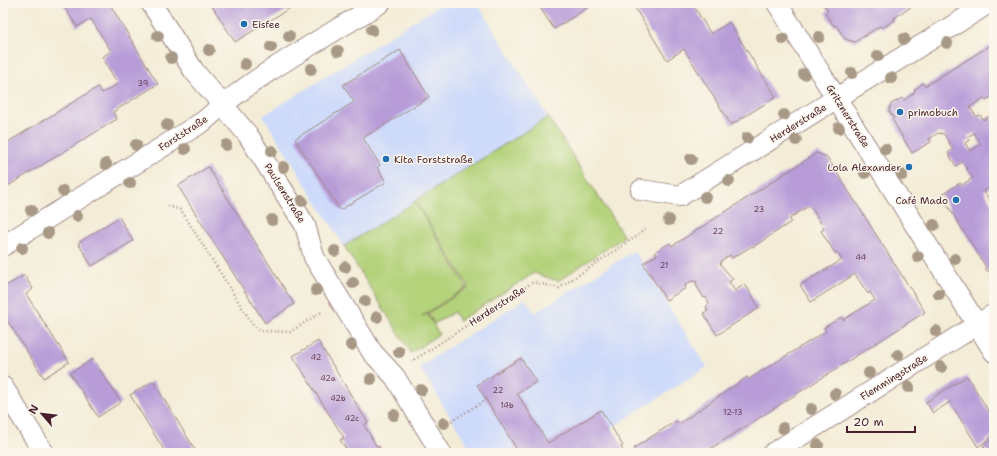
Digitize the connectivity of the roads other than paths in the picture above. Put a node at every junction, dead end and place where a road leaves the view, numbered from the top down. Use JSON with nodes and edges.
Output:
{"nodes":[{"id":1,"x":151,"y":3,"type":"edge"},
{"id":2,"x":380,"y":3,"type":"edge"},
{"id":3,"x":777,"y":3,"type":"edge"},
{"id":4,"x":989,"y":3,"type":"edge"},
{"id":5,"x":837,"y":99,"type":"junction"},
{"id":6,"x":222,"y":105,"type":"junction"},
{"id":7,"x":641,"y":190,"type":"dead end"},
{"id":8,"x":3,"y":246,"type":"edge"},
{"id":9,"x":994,"y":314,"type":"edge"},
{"id":10,"x":977,"y":324,"type":"junction"},
{"id":11,"x":994,"y":352,"type":"edge"},
{"id":12,"x":3,"y":387,"type":"edge"},
{"id":13,"x":44,"y":453,"type":"edge"},
{"id":14,"x":441,"y":453,"type":"edge"},
{"id":15,"x":773,"y":453,"type":"edge"}],
"edges":[{"from":1,"to":6,"type":"street","name":"Paulsenstraße"},
{"from":2,"to":6,"type":"street","name":"Forststraße"},
{"from":3,"to":5,"type":"street","name":"Gritznerstraße"},
{"from":4,"to":5,"type":"street","name":"Herderstraße"},
{"from":5,"to":7,"type":"street","name":"Herderstraße"},
{"from":5,"to":10,"type":"street","name":"Gritznerstraße"},
{"from":6,"to":8,"type":"street","name":"Forststraße"},
{"from":6,"to":14,"type":"street","name":"Paulsenstraße"},
{"from":9,"to":10,"type":"street","name":"Flemmingstraße"},
{"from":10,"to":11,"type":"street","name":"Gritznerstraße"},
{"from":10,"to":15,"type":"street","name":"Flemmingstraße"},
{"from":12,"to":13,"type":"street"}]}
